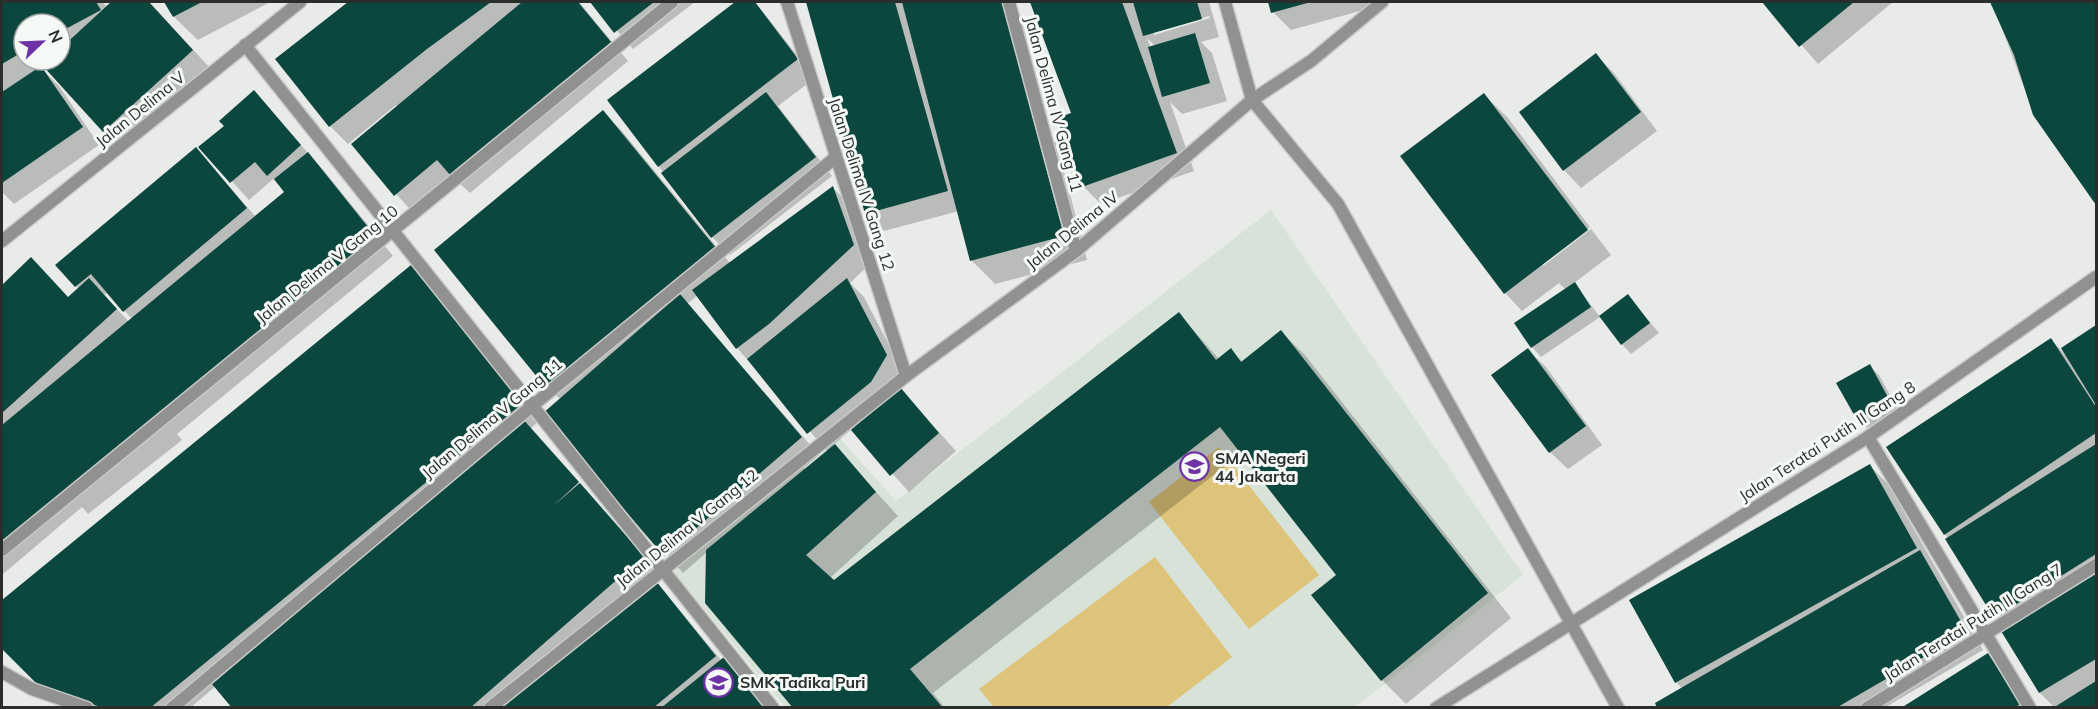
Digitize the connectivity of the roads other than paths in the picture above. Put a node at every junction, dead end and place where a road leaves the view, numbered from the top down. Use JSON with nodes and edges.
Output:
{"nodes":[{"id":1,"x":300,"y":2,"type":"edge"},
{"id":2,"x":672,"y":2,"type":"edge"},
{"id":3,"x":788,"y":2,"type":"edge"},
{"id":4,"x":1009,"y":2,"type":"edge"},
{"id":5,"x":1225,"y":2,"type":"edge"},
{"id":6,"x":1382,"y":2,"type":"edge"},
{"id":7,"x":246,"y":45,"type":"junction"},
{"id":8,"x":1252,"y":100,"type":"junction"},
{"id":9,"x":837,"y":157,"type":"junction"},
{"id":10,"x":393,"y":231,"type":"junction"},
{"id":11,"x":2,"y":241,"type":"edge"},
{"id":12,"x":1076,"y":251,"type":"junction"},
{"id":13,"x":2097,"y":277,"type":"edge"},
{"id":14,"x":906,"y":376,"type":"junction"},
{"id":15,"x":532,"y":405,"type":"junction"},
{"id":16,"x":1868,"y":437,"type":"junction"},
{"id":17,"x":2,"y":550,"type":"edge"},
{"id":18,"x":2097,"y":565,"type":"edge"},
{"id":19,"x":663,"y":569,"type":"junction"},
{"id":20,"x":1571,"y":623,"type":"junction"},
{"id":21,"x":1985,"y":635,"type":"junction"},
{"id":22,"x":2,"y":672,"type":"edge"},
{"id":23,"x":87,"y":708,"type":"edge"},
{"id":24,"x":172,"y":708,"type":"edge"},
{"id":25,"x":490,"y":708,"type":"edge"},
{"id":26,"x":773,"y":708,"type":"edge"},
{"id":27,"x":1436,"y":708,"type":"edge"},
{"id":28,"x":1618,"y":708,"type":"edge"},
{"id":29,"x":1867,"y":708,"type":"edge"},
{"id":30,"x":2030,"y":708,"type":"edge"}],
"edges":[{"from":1,"to":7,"type":"street","name":"Jalan Delima V"},
{"from":2,"to":10,"type":"street","name":"Jalan Delima V Gang 10"},
{"from":3,"to":9,"type":"street","name":"Jalan Delima IV Gang 12"},
{"from":4,"to":12,"type":"street","name":"Jalan Delima IV Gang 11"},
{"from":5,"to":8,"type":"street"},
{"from":6,"to":8,"type":"street","name":"Jalan Delima IV"},
{"from":7,"to":10,"type":"street"},
{"from":7,"to":11,"type":"street","name":"Jalan Delima V"},
{"from":8,"to":12,"type":"street","name":"Jalan Delima IV"},
{"from":8,"to":20,"type":"street"},
{"from":9,"to":14,"type":"street","name":"Jalan Delima IV Gang 12"},
{"from":9,"to":15,"type":"street","name":"Jalan Delima V Gang 11"},
{"from":10,"to":15,"type":"street"},
{"from":10,"to":17,"type":"street","name":"Jalan Delima V Gang 10"},
{"from":12,"to":14,"type":"street","name":"Jalan Delima IV"},
{"from":13,"to":16,"type":"street","name":"Jalan Teratai Putih II Gang 8"},
{"from":14,"to":19,"type":"street","name":"Jalan Delima V Gang 12"},
{"from":15,"to":19,"type":"street"},
{"from":15,"to":24,"type":"street","name":"Jalan Delima V Gang 11"},
{"from":16,"to":20,"type":"street","name":"Jalan Teratai Putih II Gang 8"},
{"from":16,"to":21,"type":"street"},
{"from":18,"to":21,"type":"street","name":"Jalan Teratai Putih II Gang 7"},
{"from":19,"to":25,"type":"street","name":"Jalan Delima V Gang 12"},
{"from":19,"to":26,"type":"street"},
{"from":20,"to":27,"type":"street","name":"Jalan Teratai Putih II Gang 8"},
{"from":20,"to":28,"type":"street"},
{"from":21,"to":29,"type":"street","name":"Jalan Teratai Putih II Gang 7"},
{"from":21,"to":30,"type":"street"},
{"from":22,"to":23,"type":"street"}]}
